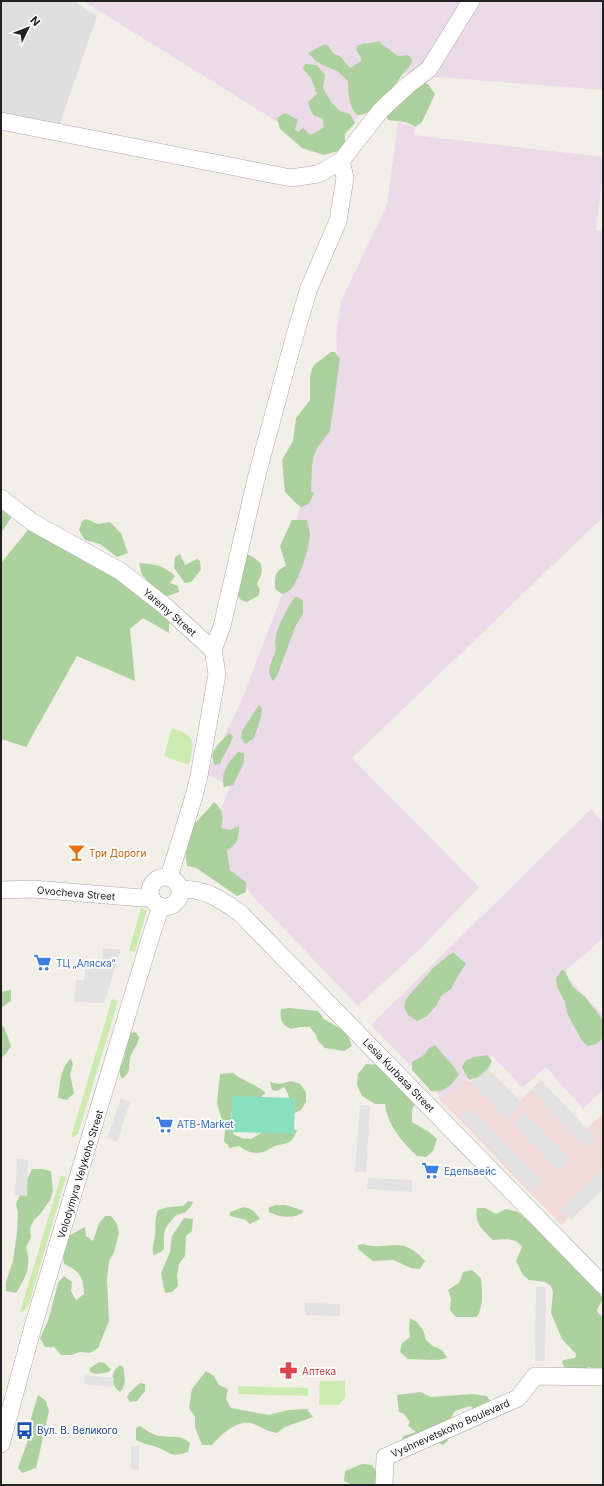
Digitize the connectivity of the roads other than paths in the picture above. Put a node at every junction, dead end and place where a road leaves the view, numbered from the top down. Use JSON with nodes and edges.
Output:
{"nodes":[{"id":1,"x":472,"y":1,"type":"edge"},
{"id":2,"x":1,"y":121,"type":"edge"},
{"id":3,"x":341,"y":161,"type":"junction"},
{"id":4,"x":1,"y":498,"type":"edge"},
{"id":5,"x":212,"y":650,"type":"junction"},
{"id":6,"x":175,"y":884,"type":"junction"},
{"id":7,"x":1,"y":890,"type":"edge"},
{"id":8,"x":156,"y":901,"type":"junction"},
{"id":9,"x":603,"y":1285,"type":"edge"},
{"id":10,"x":603,"y":1376,"type":"edge"},
{"id":11,"x":1,"y":1444,"type":"edge"},
{"id":12,"x":384,"y":1485,"type":"edge"}],
"edges":[{"from":1,"to":3,"type":"street"},
{"from":2,"to":3,"type":"street"},
{"from":3,"to":5,"type":"street"},
{"from":4,"to":5,"type":"street","name":"Yaremy Street"},
{"from":5,"to":6,"type":"street"},
{"from":6,"to":8,"type":"street"},
{"from":6,"to":8,"type":"street"},
{"from":6,"to":9,"type":"street","name":"Lesia Kurbasa Street"},
{"from":7,"to":8,"type":"street","name":"Ovocheva Street"},
{"from":8,"to":11,"type":"street","name":"Volodymyra Velykoho Street"},
{"from":10,"to":12,"type":"street","name":"Vyshnevetskoho Boulevard"}]}
